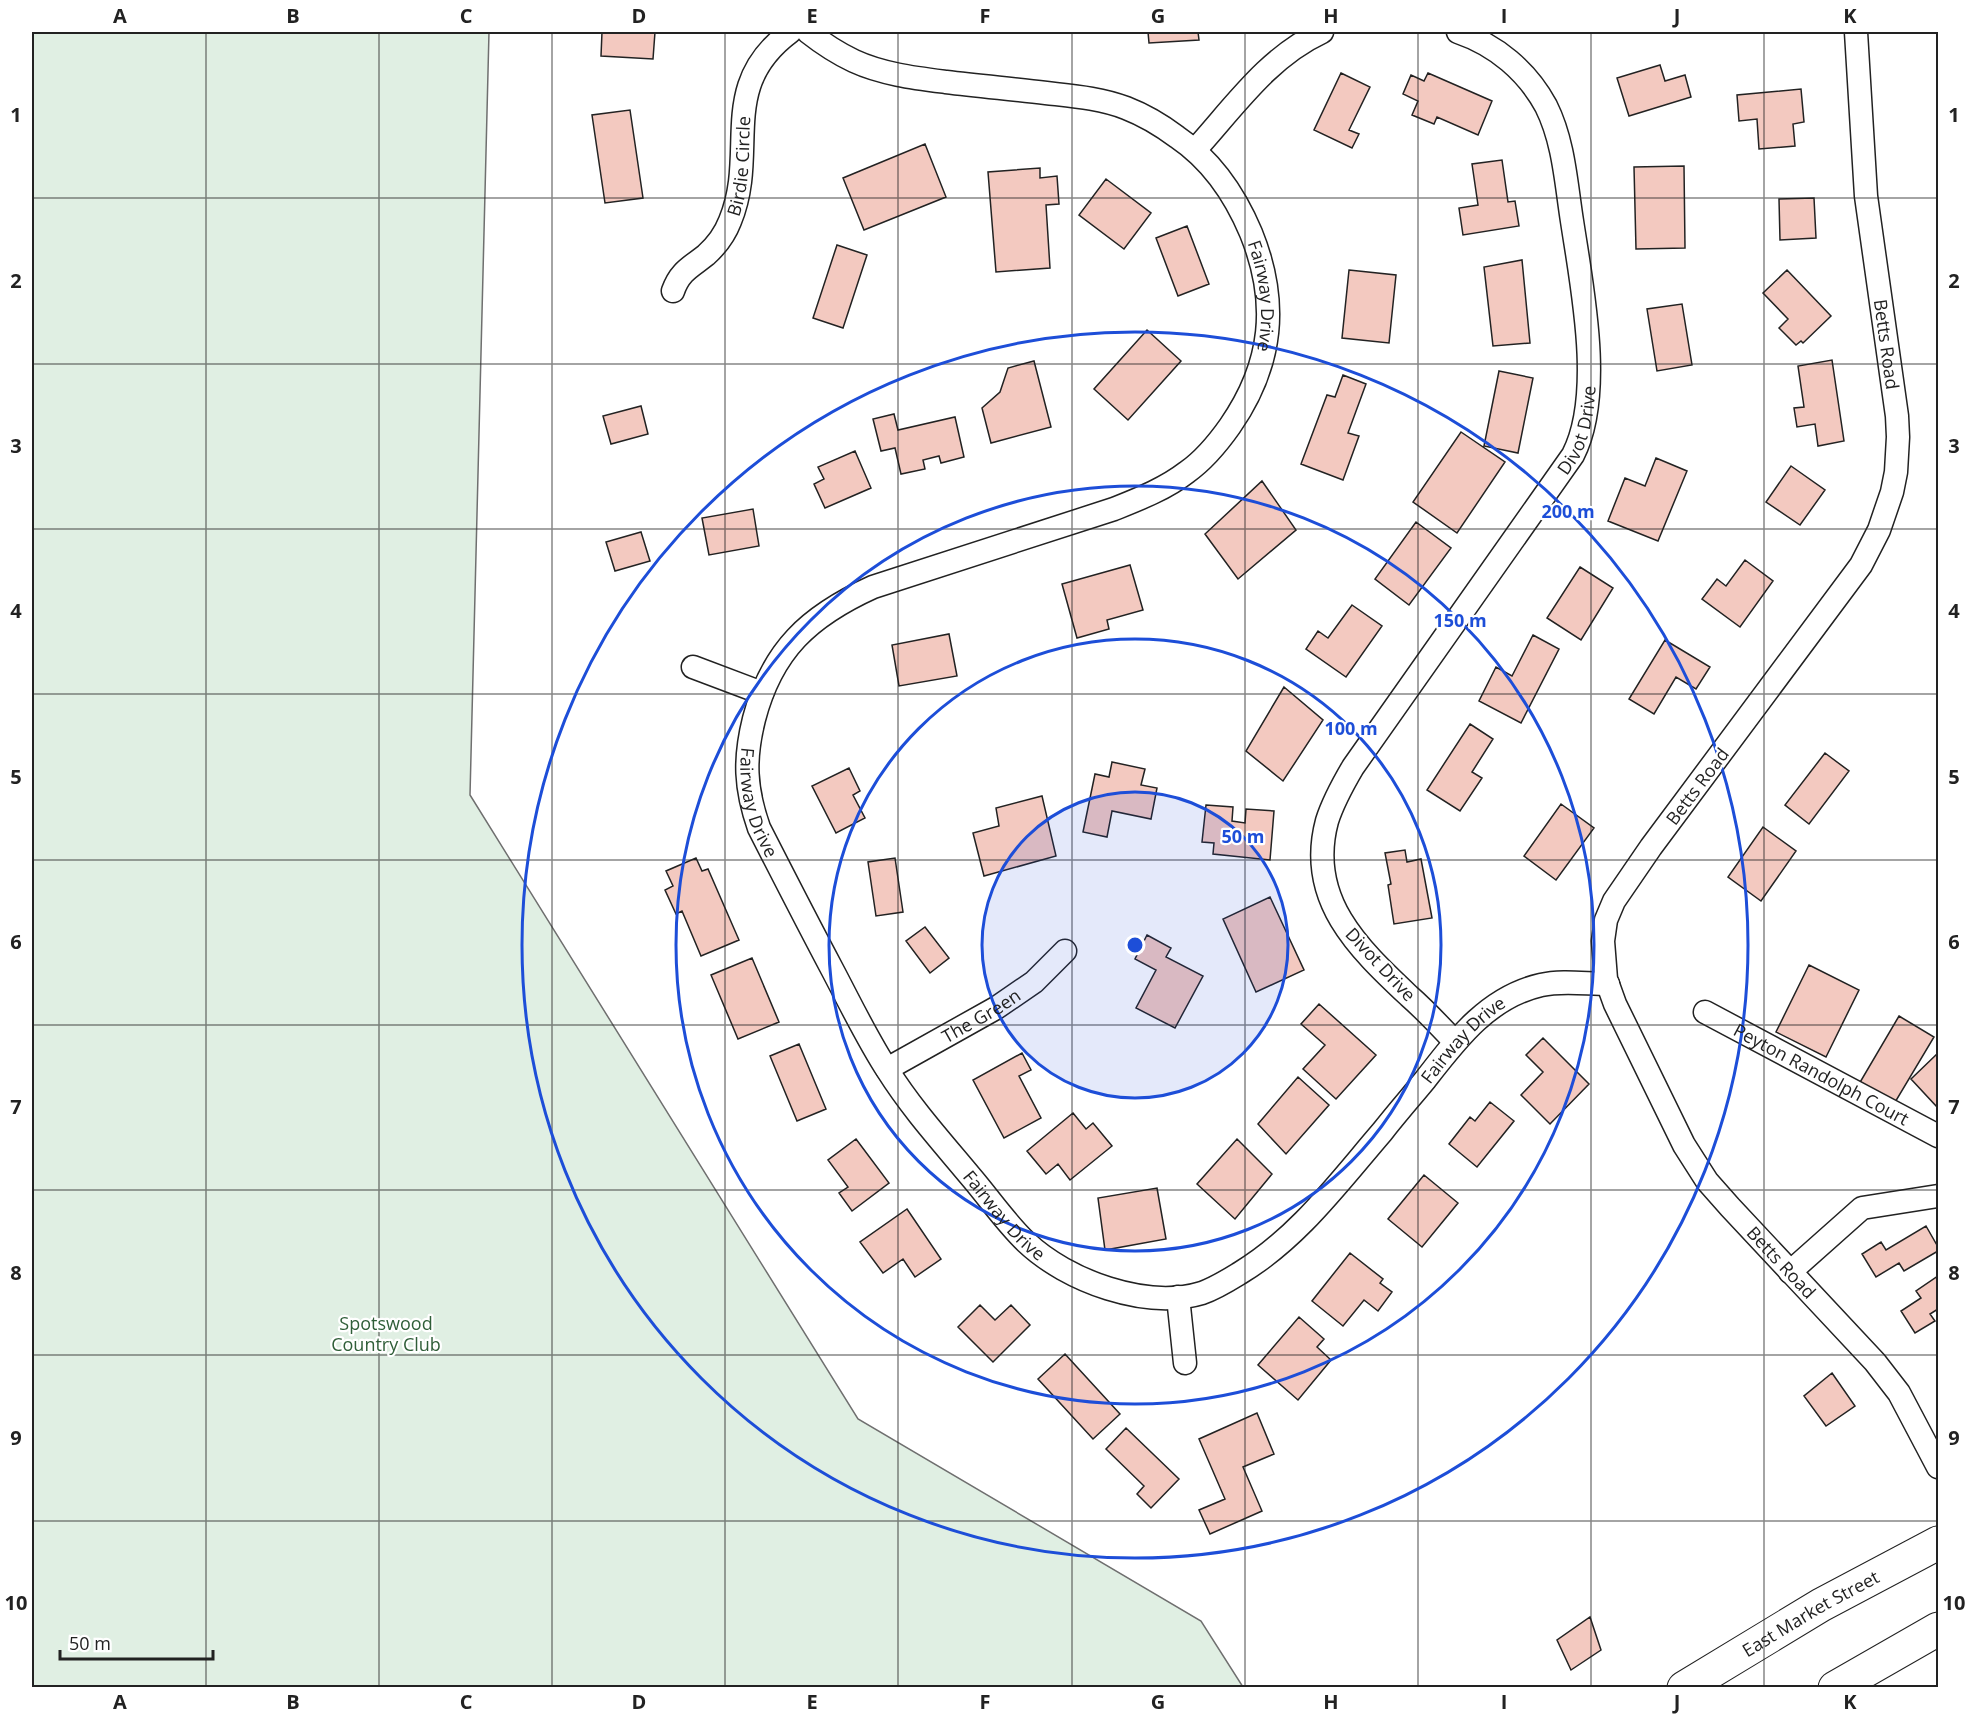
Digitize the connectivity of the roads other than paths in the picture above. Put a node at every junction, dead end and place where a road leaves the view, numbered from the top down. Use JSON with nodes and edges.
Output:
{"nodes":[{"id":1,"x":790,"y":32,"type":"edge"},
{"id":2,"x":808,"y":32,"type":"edge"},
{"id":3,"x":1322,"y":32,"type":"edge"},
{"id":4,"x":1458,"y":32,"type":"edge"},
{"id":5,"x":1856,"y":32,"type":"edge"},
{"id":6,"x":1195,"y":150,"type":"junction"},
{"id":7,"x":673,"y":291,"type":"dead end"},
{"id":8,"x":693,"y":667,"type":"dead end"},
{"id":9,"x":762,"y":693,"type":"junction"},
{"id":10,"x":1065,"y":951,"type":"dead end"},
{"id":11,"x":1608,"y":984,"type":"junction"},
{"id":12,"x":1705,"y":1012,"type":"dead end"},
{"id":13,"x":1454,"y":1041,"type":"junction"},
{"id":14,"x":887,"y":1069,"type":"junction"},
{"id":15,"x":1938,"y":1136,"type":"edge"},
{"id":16,"x":1938,"y":1196,"type":"edge"},
{"id":17,"x":1790,"y":1272,"type":"junction"},
{"id":18,"x":1178,"y":1297,"type":"junction"},
{"id":19,"x":1185,"y":1363,"type":"dead end"},
{"id":20,"x":1938,"y":1467,"type":"edge"},
{"id":21,"x":1938,"y":1543,"type":"edge"},
{"id":22,"x":1938,"y":1629,"type":"edge"},
{"id":23,"x":1684,"y":1688,"type":"edge"},
{"id":24,"x":1835,"y":1688,"type":"edge"}],
"edges":[{"from":1,"to":7,"type":"street","name":"Birdie Circle"},
{"from":2,"to":6,"type":"street","name":"Fairway Drive"},
{"from":3,"to":6,"type":"street"},
{"from":4,"to":13,"type":"street","name":"Divot Drive"},
{"from":5,"to":11,"type":"street","name":"Betts Road"},
{"from":6,"to":9,"type":"street","name":"Fairway Drive"},
{"from":8,"to":9,"type":"street"},
{"from":9,"to":14,"type":"street","name":"Fairway Drive"},
{"from":10,"to":14,"type":"street","name":"The Green"},
{"from":11,"to":13,"type":"street","name":"Fairway Drive"},
{"from":11,"to":17,"type":"street","name":"Betts Road"},
{"from":12,"to":15,"type":"street","name":"Peyton Randolph Court"},
{"from":13,"to":18,"type":"street","name":"Fairway Drive"},
{"from":14,"to":18,"type":"street","name":"Fairway Drive"},
{"from":16,"to":17,"type":"street"},
{"from":17,"to":20,"type":"street","name":"Betts Road"},
{"from":18,"to":19,"type":"street"},
{"from":21,"to":23,"type":"highway","name":"East Market Street"},
{"from":22,"to":24,"type":"highway"}]}
